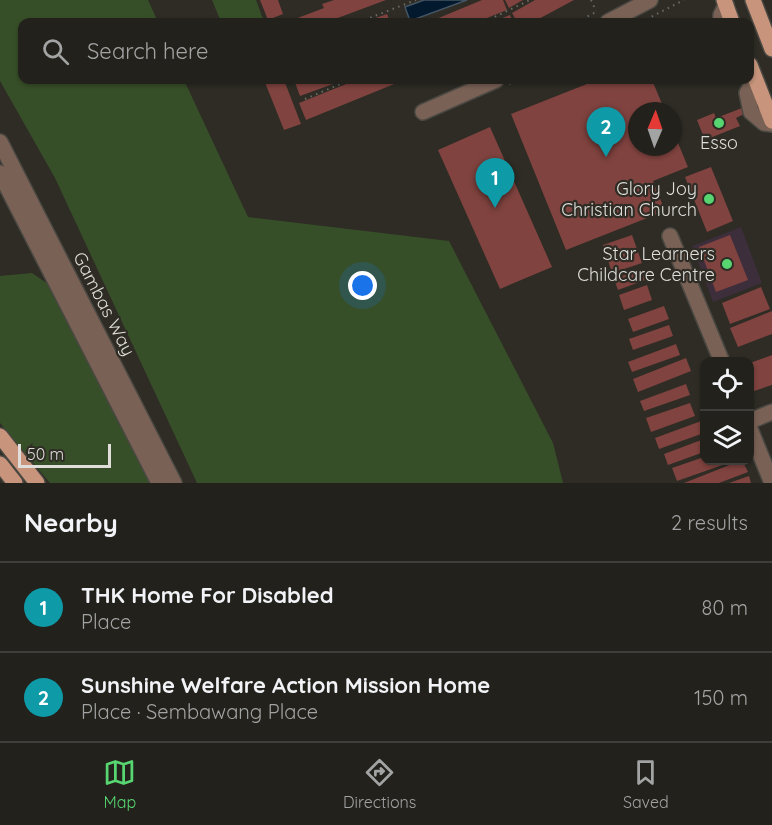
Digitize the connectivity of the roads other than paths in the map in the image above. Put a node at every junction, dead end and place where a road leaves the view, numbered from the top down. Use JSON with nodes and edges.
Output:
{"nodes":[{"id":1,"x":650,"y":0,"type":"edge"},
{"id":2,"x":753,"y":0,"type":"edge"},
{"id":3,"x":725,"y":2,"type":"edge"},
{"id":4,"x":603,"y":17,"type":"edge"},
{"id":5,"x":721,"y":18,"type":"edge"},
{"id":6,"x":731,"y":18,"type":"edge"},
{"id":7,"x":772,"y":49,"type":"edge"},
{"id":8,"x":754,"y":77,"type":"edge"},
{"id":9,"x":487,"y":84,"type":"edge"},
{"id":10,"x":423,"y":112,"type":"dead end"},
{"id":11,"x":772,"y":122,"type":"edge"},
{"id":12,"x":0,"y":142,"type":"edge"},
{"id":13,"x":0,"y":172,"type":"edge"},
{"id":14,"x":670,"y":236,"type":"dead end"},
{"id":15,"x":720,"y":357,"type":"edge"},
{"id":16,"x":772,"y":412,"type":"edge"},
{"id":17,"x":754,"y":419,"type":"edge"},
{"id":18,"x":0,"y":436,"type":"edge"},
{"id":19,"x":754,"y":439,"type":"edge"},
{"id":20,"x":0,"y":464,"type":"edge"},
{"id":21,"x":15,"y":483,"type":"edge"},
{"id":22,"x":37,"y":483,"type":"edge"},
{"id":23,"x":159,"y":483,"type":"edge"},
{"id":24,"x":174,"y":483,"type":"edge"},
{"id":25,"x":772,"y":483,"type":"edge"}],
"edges":[{"from":1,"to":4,"type":"street"},
{"from":2,"to":7,"type":"main road"},
{"from":3,"to":5,"type":"street"},
{"from":3,"to":6,"type":"main road"},
{"from":8,"to":11,"type":"main road"},
{"from":9,"to":10,"type":"street"},
{"from":12,"to":24,"type":"street","name":"Gambas Way"},
{"from":13,"to":23,"type":"street","name":"Gambas Way"},
{"from":14,"to":15,"type":"street"},
{"from":16,"to":17,"type":"street"},
{"from":18,"to":22,"type":"main road"},
{"from":19,"to":25,"type":"street"},
{"from":20,"to":21,"type":"main road"}]}
